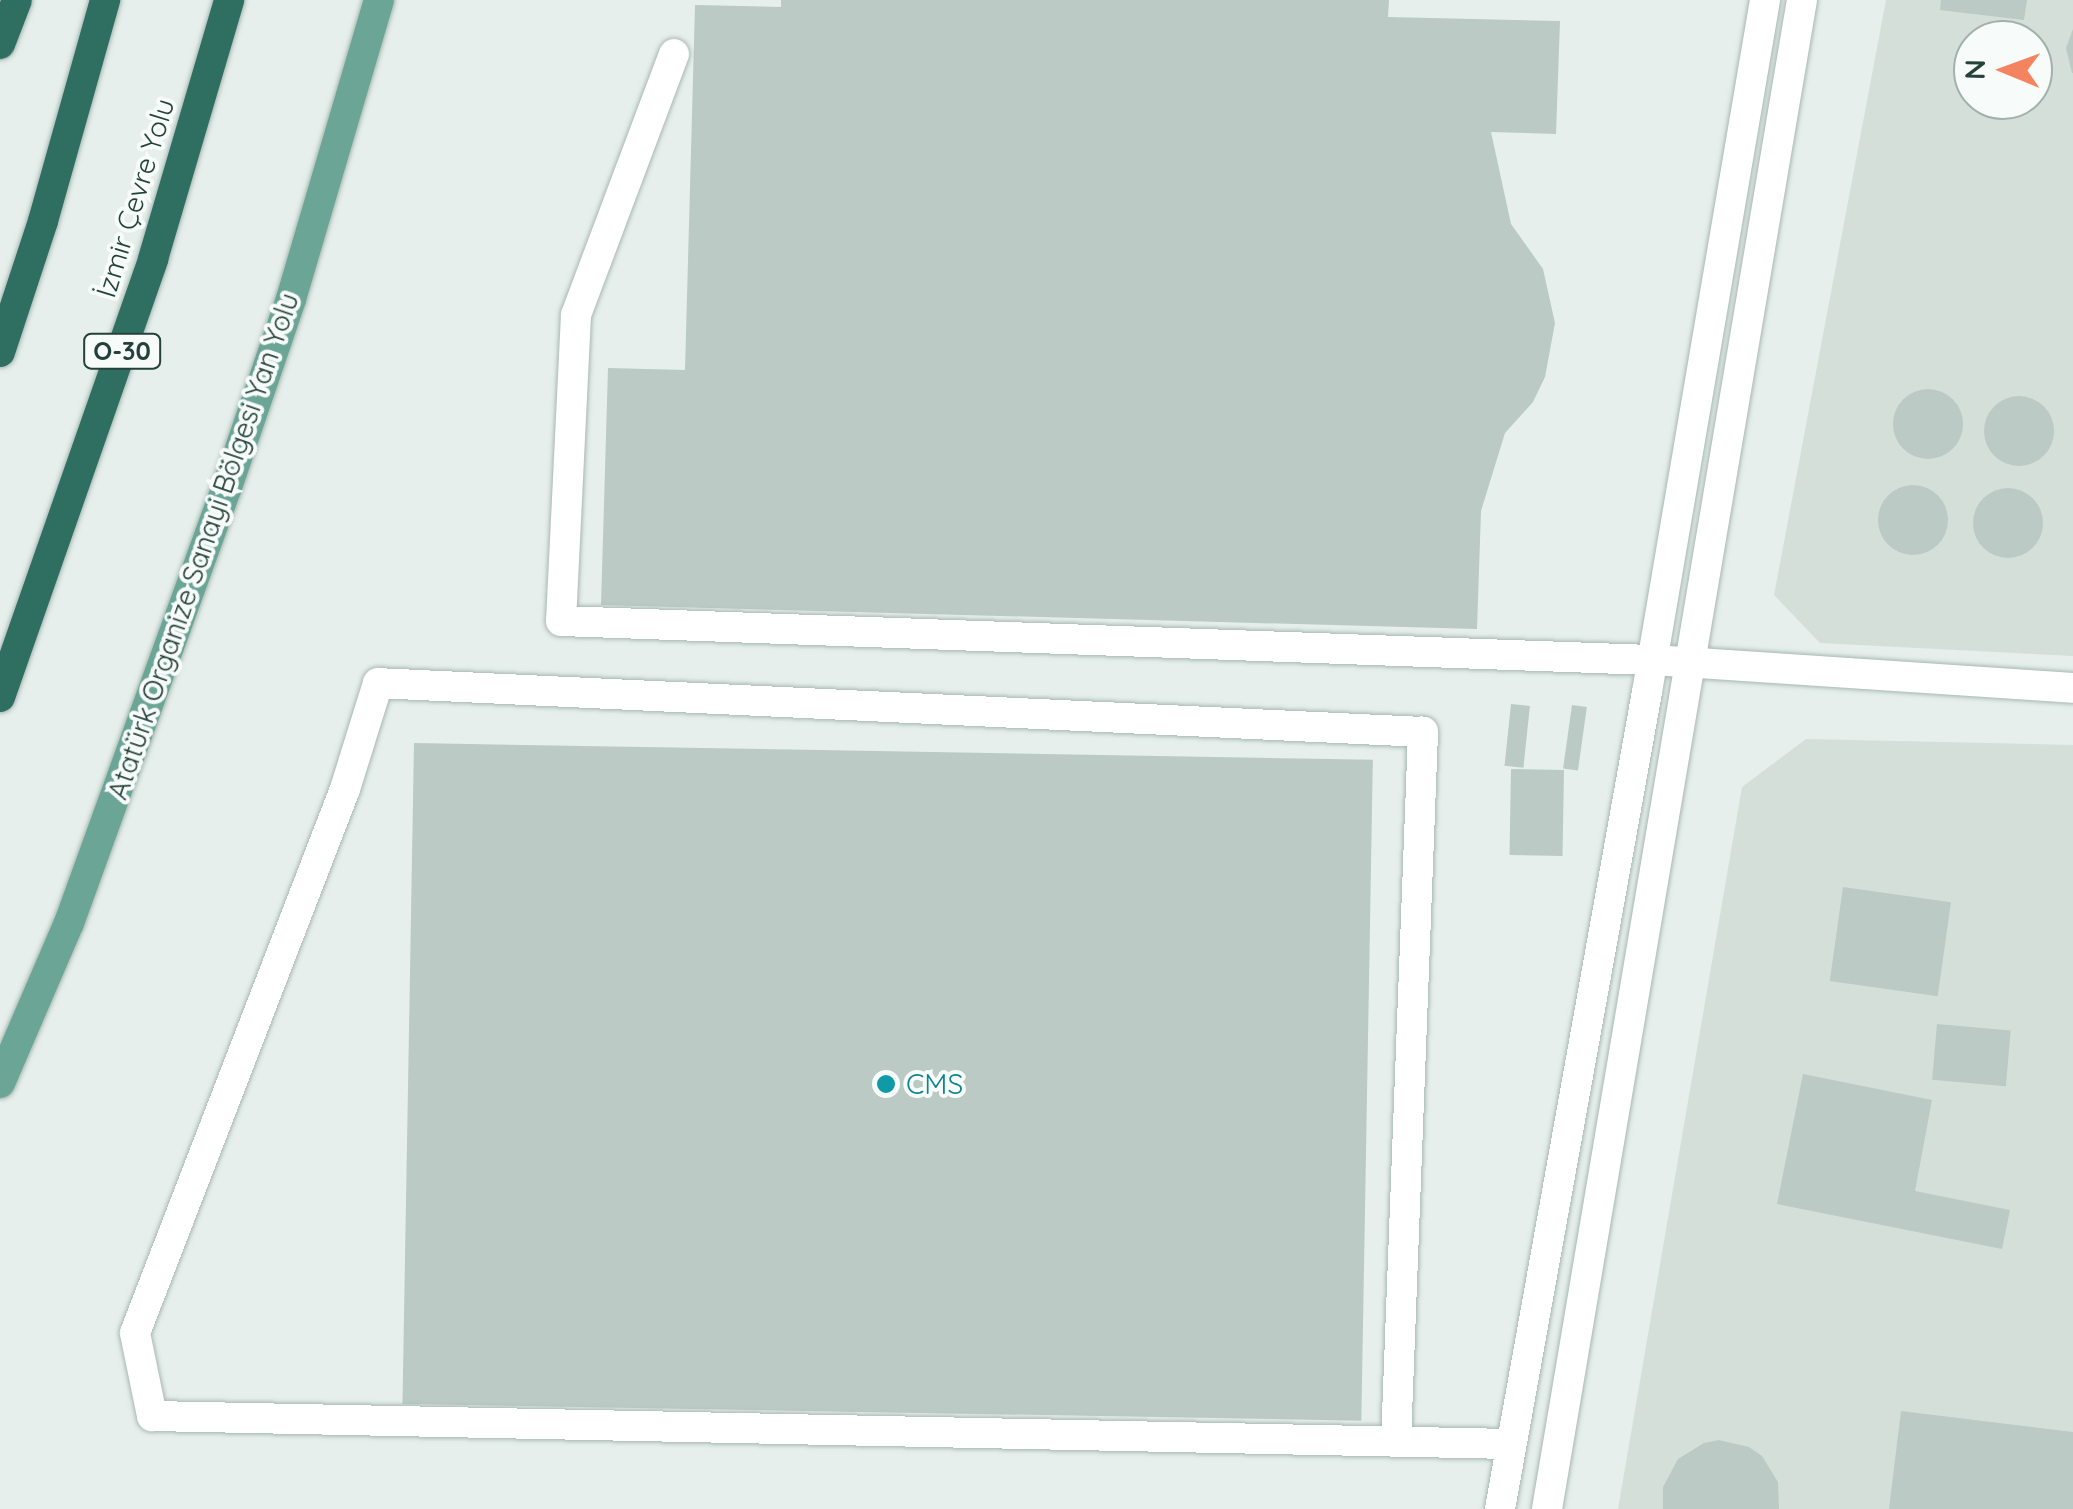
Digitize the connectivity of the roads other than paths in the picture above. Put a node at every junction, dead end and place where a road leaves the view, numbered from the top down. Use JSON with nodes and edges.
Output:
{"nodes":[{"id":1,"x":17,"y":0,"type":"edge"},
{"id":2,"x":105,"y":0,"type":"edge"},
{"id":3,"x":229,"y":0,"type":"edge"},
{"id":4,"x":379,"y":0,"type":"edge"},
{"id":5,"x":1765,"y":0,"type":"edge"},
{"id":6,"x":1802,"y":0,"type":"edge"},
{"id":7,"x":0,"y":44,"type":"edge"},
{"id":8,"x":674,"y":54,"type":"dead end"},
{"id":9,"x":0,"y":352,"type":"edge"},
{"id":10,"x":1653,"y":660,"type":"junction"},
{"id":11,"x":1693,"y":664,"type":"junction"},
{"id":12,"x":2073,"y":688,"type":"edge"},
{"id":13,"x":0,"y":697,"type":"edge"},
{"id":14,"x":0,"y":1082,"type":"edge"},
{"id":15,"x":1396,"y":1442,"type":"junction"},
{"id":16,"x":1511,"y":1444,"type":"junction"},
{"id":17,"x":1500,"y":1509,"type":"edge"},
{"id":18,"x":1547,"y":1509,"type":"edge"}],
"edges":[{"from":1,"to":7,"type":"highway"},
{"from":2,"to":9,"type":"highway"},
{"from":3,"to":13,"type":"highway","name":"İzmir Çevre Yolu","number":"O-30"},
{"from":4,"to":14,"type":"main road","name":"Atatürk Organize Sanayi Bölgesi Yan Yolu"},
{"from":5,"to":10,"type":"street"},
{"from":6,"to":11,"type":"street"},
{"from":8,"to":10,"type":"street"},
{"from":10,"to":11,"type":"street"},
{"from":10,"to":16,"type":"street"},
{"from":11,"to":12,"type":"street"},
{"from":11,"to":18,"type":"street"},
{"from":15,"to":15,"type":"street"},
{"from":15,"to":16,"type":"street"},
{"from":16,"to":17,"type":"street"}]}
